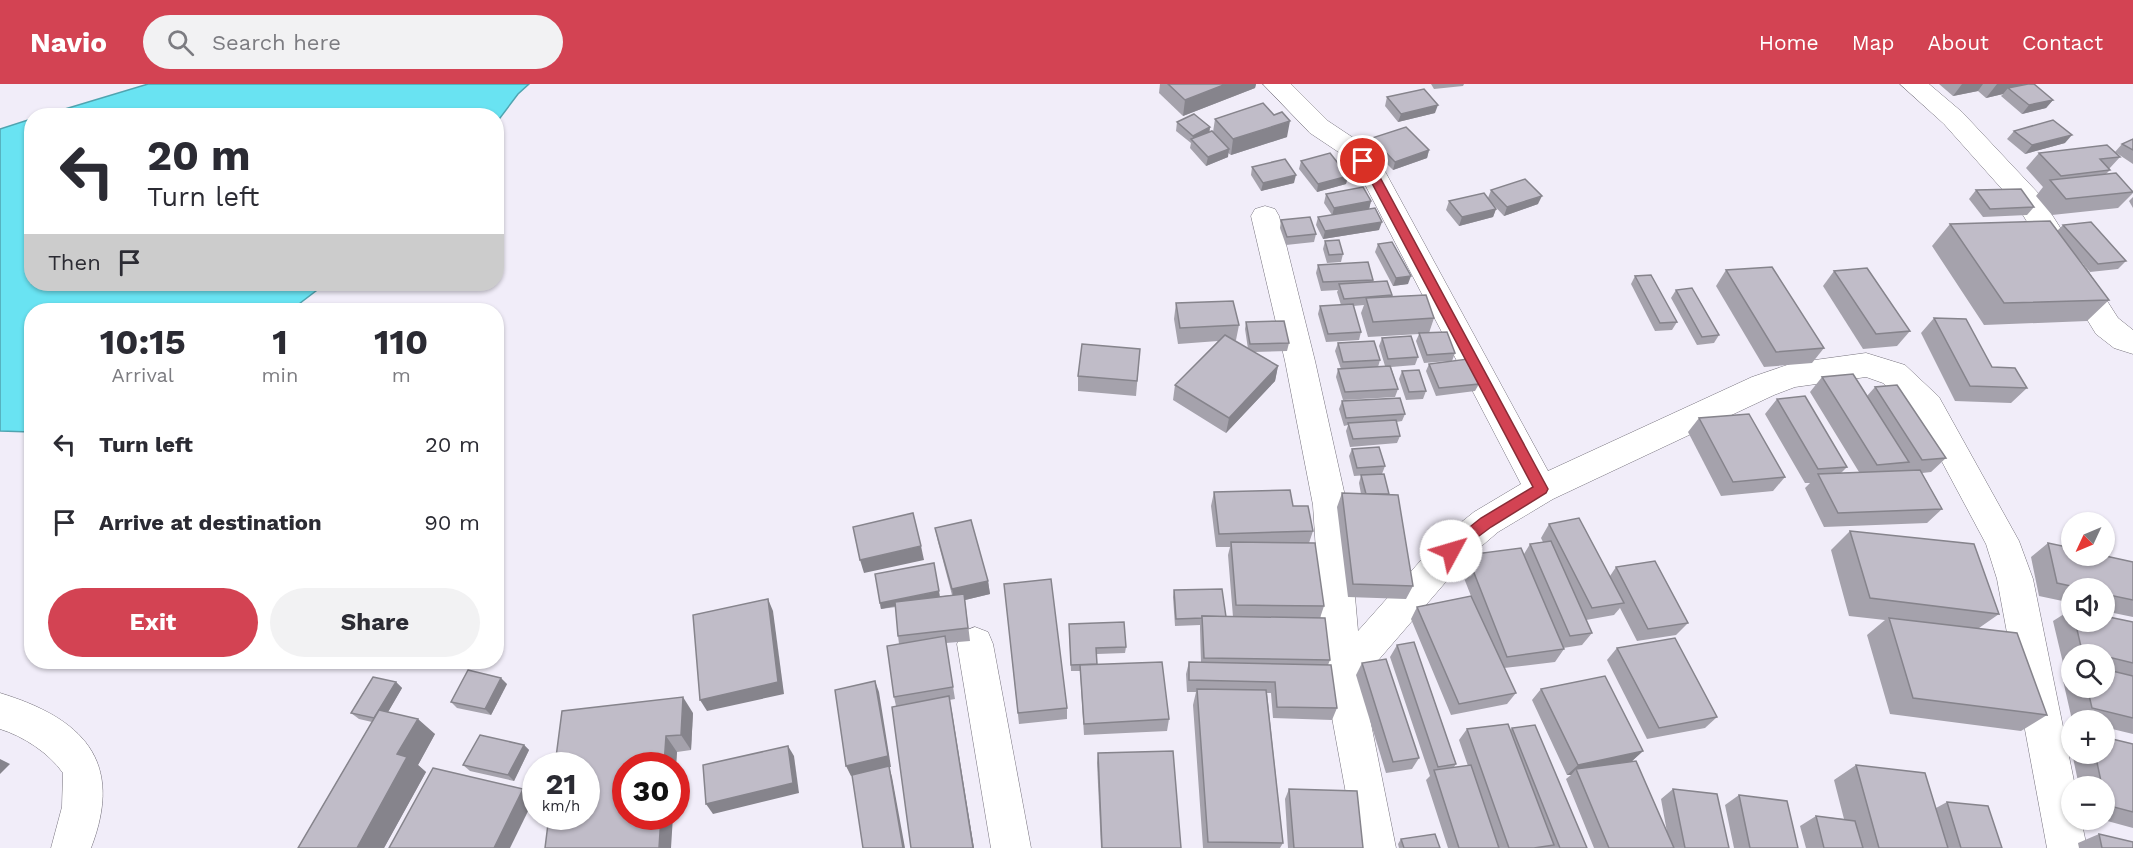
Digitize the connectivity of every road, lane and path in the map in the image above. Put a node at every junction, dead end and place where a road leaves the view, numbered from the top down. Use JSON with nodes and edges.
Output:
{"nodes":[{"id":1,"x":1276,"y":84,"type":"edge"},
{"id":2,"x":1913,"y":84,"type":"edge"},
{"id":3,"x":1265,"y":216,"type":"dead end"},
{"id":4,"x":2133,"y":342,"type":"edge"},
{"id":5,"x":1541,"y":489,"type":"junction"},
{"id":6,"x":975,"y":644,"type":"dead end"},
{"id":7,"x":1343,"y":674,"type":"junction"},
{"id":8,"x":0,"y":711,"type":"edge"},
{"id":9,"x":71,"y":848,"type":"edge"},
{"id":10,"x":1011,"y":848,"type":"edge"},
{"id":11,"x":1376,"y":848,"type":"edge"},
{"id":12,"x":2067,"y":848,"type":"edge"}],
"edges":[{"from":1,"to":5,"type":"street"},
{"from":2,"to":4,"type":"street"},
{"from":3,"to":7,"type":"street"},
{"from":5,"to":7,"type":"street"},
{"from":5,"to":12,"type":"street"},
{"from":6,"to":10,"type":"street"},
{"from":7,"to":11,"type":"street"},
{"from":8,"to":9,"type":"street"}]}
